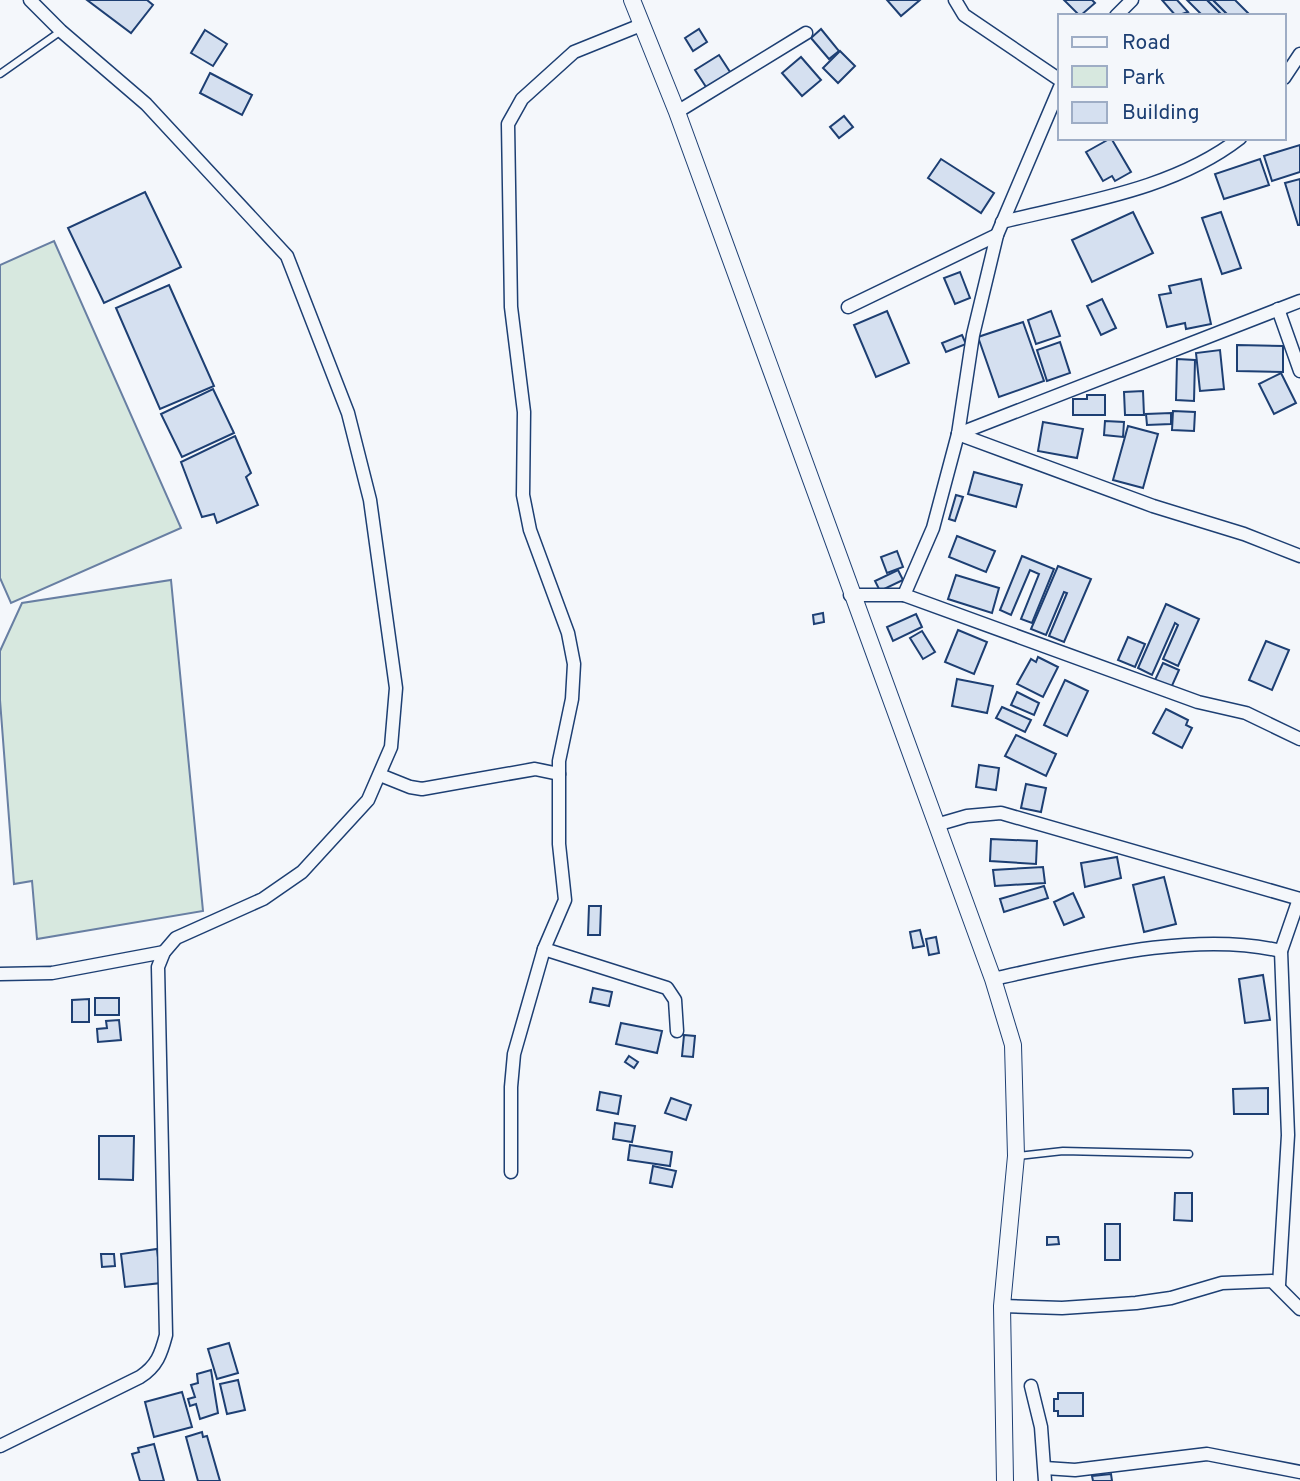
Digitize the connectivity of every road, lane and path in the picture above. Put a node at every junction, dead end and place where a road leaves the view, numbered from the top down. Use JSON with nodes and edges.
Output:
{"nodes":[{"id":1,"x":30,"y":0,"type":"edge"},
{"id":2,"x":632,"y":0,"type":"edge"},
{"id":3,"x":955,"y":0,"type":"edge"},
{"id":4,"x":1132,"y":0,"type":"edge"},
{"id":5,"x":1118,"y":14,"type":"edge"},
{"id":6,"x":641,"y":25,"type":"junction"},
{"id":7,"x":61,"y":31,"type":"junction"},
{"id":8,"x":806,"y":33,"type":"dead end"},
{"id":9,"x":1300,"y":54,"type":"edge"},
{"id":10,"x":0,"y":74,"type":"edge"},
{"id":11,"x":1286,"y":75,"type":"edge"},
{"id":12,"x":1058,"y":79,"type":"edge"},
{"id":13,"x":1058,"y":92,"type":"edge"},
{"id":14,"x":677,"y":112,"type":"junction"},
{"id":15,"x":1237,"y":140,"type":"edge"},
{"id":16,"x":999,"y":229,"type":"junction"},
{"id":17,"x":1300,"y":301,"type":"edge"},
{"id":18,"x":848,"y":307,"type":"dead end"},
{"id":19,"x":1278,"y":309,"type":"junction"},
{"id":20,"x":1300,"y":371,"type":"edge"},
{"id":21,"x":958,"y":434,"type":"junction"},
{"id":22,"x":1300,"y":556,"type":"edge"},
{"id":23,"x":850,"y":595,"type":"junction"},
{"id":24,"x":904,"y":595,"type":"junction"},
{"id":25,"x":1300,"y":739,"type":"edge"},
{"id":26,"x":559,"y":774,"type":"junction"},
{"id":27,"x":380,"y":775,"type":"junction"},
{"id":28,"x":936,"y":825,"type":"junction"},
{"id":29,"x":1300,"y":899,"type":"edge"},
{"id":30,"x":544,"y":948,"type":"junction"},
{"id":31,"x":1282,"y":951,"type":"junction"},
{"id":32,"x":164,"y":952,"type":"junction"},
{"id":33,"x":0,"y":974,"type":"edge"},
{"id":34,"x":992,"y":979,"type":"junction"},
{"id":35,"x":677,"y":1031,"type":"dead end"},
{"id":36,"x":1294,"y":1135,"type":"edge"},
{"id":37,"x":1189,"y":1154,"type":"dead end"},
{"id":38,"x":1016,"y":1156,"type":"junction"},
{"id":39,"x":511,"y":1171,"type":"dead end"},
{"id":40,"x":1279,"y":1285,"type":"junction"},
{"id":41,"x":1002,"y":1306,"type":"junction"},
{"id":42,"x":1300,"y":1309,"type":"edge"},
{"id":43,"x":1031,"y":1386,"type":"dead end"},
{"id":44,"x":0,"y":1446,"type":"edge"},
{"id":45,"x":1300,"y":1472,"type":"edge"},
{"id":46,"x":1045,"y":1474,"type":"edge"},
{"id":47,"x":1005,"y":1481,"type":"edge"}],
"edges":[{"from":1,"to":7,"type":"street"},
{"from":2,"to":6,"type":"street"},
{"from":3,"to":12,"type":"street"},
{"from":4,"to":5,"type":"street"},
{"from":6,"to":14,"type":"street"},
{"from":6,"to":26,"type":"street"},
{"from":7,"to":10,"type":"lane"},
{"from":7,"to":27,"type":"street"},
{"from":8,"to":14,"type":"street"},
{"from":9,"to":11,"type":"street"},
{"from":13,"to":16,"type":"street"},
{"from":14,"to":23,"type":"street"},
{"from":15,"to":16,"type":"street"},
{"from":16,"to":18,"type":"street"},
{"from":16,"to":21,"type":"street"},
{"from":17,"to":19,"type":"street"},
{"from":19,"to":20,"type":"street"},
{"from":19,"to":21,"type":"street"},
{"from":21,"to":22,"type":"street"},
{"from":21,"to":24,"type":"street"},
{"from":23,"to":24,"type":"street"},
{"from":23,"to":28,"type":"street"},
{"from":24,"to":25,"type":"street"},
{"from":26,"to":27,"type":"street"},
{"from":26,"to":30,"type":"street"},
{"from":27,"to":32,"type":"street"},
{"from":28,"to":29,"type":"street"},
{"from":28,"to":34,"type":"street"},
{"from":29,"to":31,"type":"street"},
{"from":30,"to":35,"type":"street"},
{"from":30,"to":39,"type":"street"},
{"from":31,"to":34,"type":"street"},
{"from":31,"to":36,"type":"street"},
{"from":32,"to":33,"type":"street"},
{"from":32,"to":44,"type":"street"},
{"from":34,"to":38,"type":"street"},
{"from":36,"to":40,"type":"street"},
{"from":37,"to":38,"type":"lane"},
{"from":38,"to":41,"type":"street"},
{"from":40,"to":41,"type":"street"},
{"from":40,"to":42,"type":"street"},
{"from":41,"to":47,"type":"street"},
{"from":43,"to":46,"type":"street"},
{"from":45,"to":46,"type":"street"}]}
